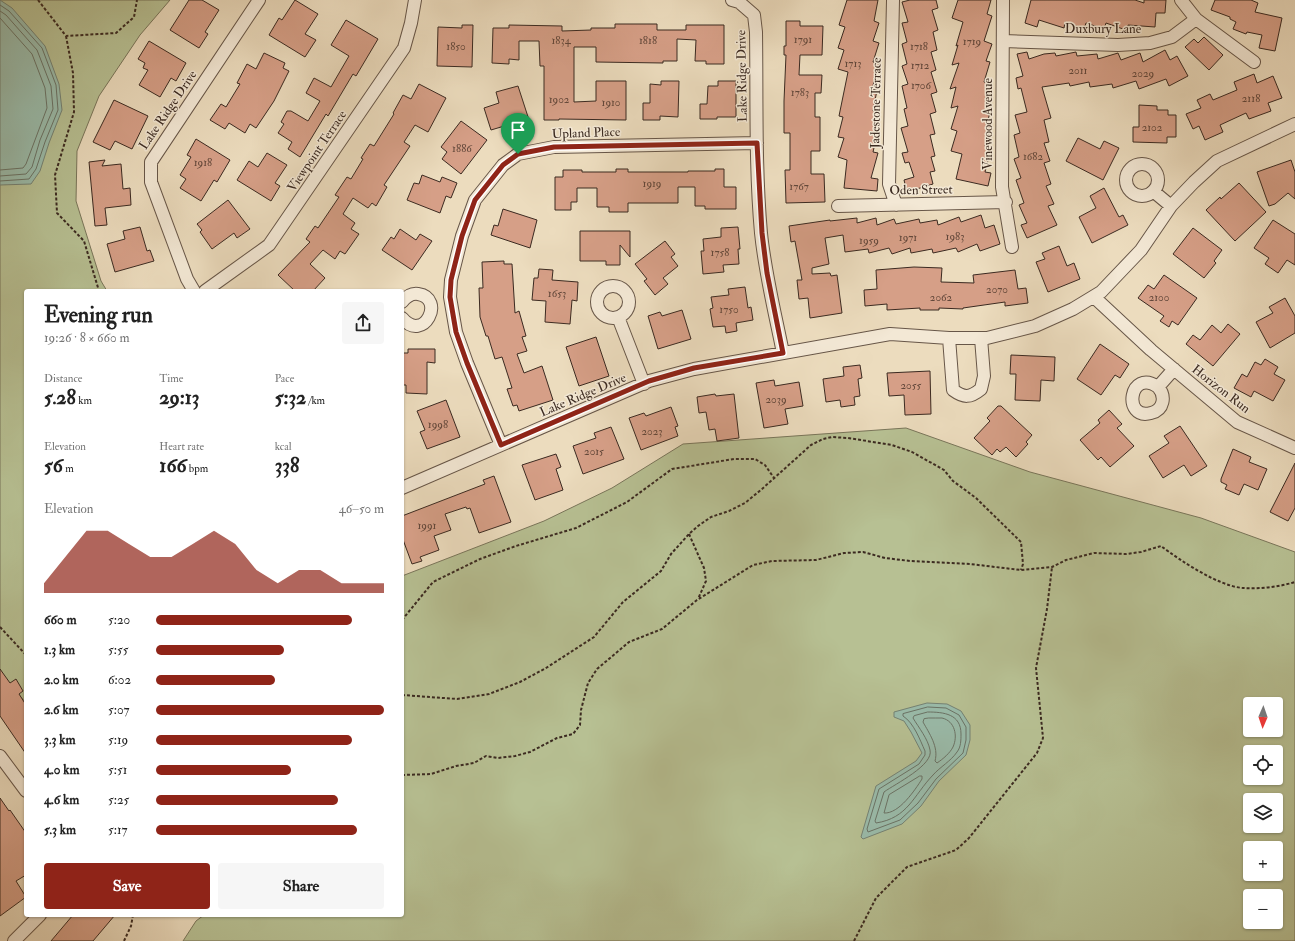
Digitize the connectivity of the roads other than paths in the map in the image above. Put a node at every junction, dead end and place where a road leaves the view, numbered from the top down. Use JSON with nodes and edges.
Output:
{"nodes":[{"id":1,"x":259,"y":0,"type":"edge"},
{"id":2,"x":415,"y":0,"type":"edge"},
{"id":3,"x":732,"y":0,"type":"edge"},
{"id":4,"x":893,"y":0,"type":"edge"},
{"id":5,"x":1003,"y":0,"type":"edge"},
{"id":6,"x":1182,"y":0,"type":"edge"},
{"id":7,"x":1196,"y":19,"type":"junction"},
{"id":8,"x":1003,"y":41,"type":"junction"},
{"id":9,"x":1254,"y":62,"type":"dead end"},
{"id":10,"x":1295,"y":124,"type":"edge"},
{"id":11,"x":757,"y":143,"type":"junction"},
{"id":12,"x":1153,"y":191,"type":"dead end"},
{"id":13,"x":1006,"y":202,"type":"junction"},
{"id":14,"x":896,"y":205,"type":"junction"},
{"id":15,"x":838,"y":206,"type":"dead end"},
{"id":16,"x":1171,"y":206,"type":"junction"},
{"id":17,"x":1012,"y":247,"type":"dead end"},
{"id":18,"x":193,"y":289,"type":"edge"},
{"id":19,"x":208,"y":289,"type":"edge"},
{"id":20,"x":1094,"y":297,"type":"junction"},
{"id":21,"x":404,"y":300,"type":"edge"},
{"id":22,"x":451,"y":306,"type":"junction"},
{"id":23,"x":432,"y":308,"type":"junction"},
{"id":24,"x":618,"y":317,"type":"dead end"},
{"id":25,"x":404,"y":320,"type":"edge"},
{"id":26,"x":949,"y":338,"type":"junction"},
{"id":27,"x":981,"y":338,"type":"junction"},
{"id":28,"x":783,"y":353,"type":"junction"},
{"id":29,"x":1174,"y":369,"type":"junction"},
{"id":30,"x":644,"y":384,"type":"junction"},
{"id":31,"x":1158,"y":387,"type":"dead end"},
{"id":32,"x":501,"y":445,"type":"junction"},
{"id":33,"x":1295,"y":448,"type":"edge"},
{"id":34,"x":404,"y":487,"type":"edge"},
{"id":35,"x":0,"y":756,"type":"edge"},
{"id":36,"x":24,"y":788,"type":"edge"},
{"id":37,"x":38,"y":917,"type":"edge"},
{"id":38,"x":14,"y":941,"type":"edge"}],
"edges":[{"from":1,"to":18,"type":"street","name":"Lake Ridge Drive"},
{"from":2,"to":19,"type":"street","name":"Viewpoint Terrace"},
{"from":3,"to":11,"type":"street","name":"Lake Ridge Drive"},
{"from":4,"to":14,"type":"street","name":"Jadestone Terrace"},
{"from":5,"to":8,"type":"street","name":"Vinewood Avenue"},
{"from":6,"to":7,"type":"street"},
{"from":7,"to":8,"type":"street","name":"Duxbury Lane"},
{"from":7,"to":9,"type":"street"},
{"from":8,"to":13,"type":"street","name":"Vinewood Avenue"},
{"from":10,"to":16,"type":"street","name":"Lake Ridge Drive"},
{"from":11,"to":22,"type":"street","name":"Upland Place"},
{"from":11,"to":28,"type":"street","name":"Lake Ridge Drive"},
{"from":12,"to":16,"type":"street"},
{"from":13,"to":14,"type":"street","name":"Oden Street"},
{"from":13,"to":17,"type":"street","name":"Vinewood Avenue"},
{"from":14,"to":15,"type":"street","name":"Oden Street"},
{"from":16,"to":20,"type":"street","name":"Lake Ridge Drive"},
{"from":20,"to":27,"type":"street","name":"Lake Ridge Drive"},
{"from":20,"to":29,"type":"street","name":"Horizon Run"},
{"from":21,"to":23,"type":"street"},
{"from":22,"to":23,"type":"street"},
{"from":22,"to":32,"type":"street","name":"Upland Place"},
{"from":23,"to":25,"type":"street"},
{"from":24,"to":30,"type":"street"},
{"from":26,"to":27,"type":"street","name":"Lake Ridge Drive"},
{"from":26,"to":27,"type":"street"},
{"from":26,"to":28,"type":"street","name":"Lake Ridge Drive"},
{"from":28,"to":30,"type":"street","name":"Lake Ridge Drive"},
{"from":29,"to":31,"type":"street","name":"Horizon Run"},
{"from":29,"to":33,"type":"street","name":"Horizon Run"},
{"from":30,"to":32,"type":"street","name":"Lake Ridge Drive"},
{"from":32,"to":34,"type":"street","name":"Lake Ridge Drive"},
{"from":35,"to":36,"type":"street"},
{"from":37,"to":38,"type":"street"}]}
